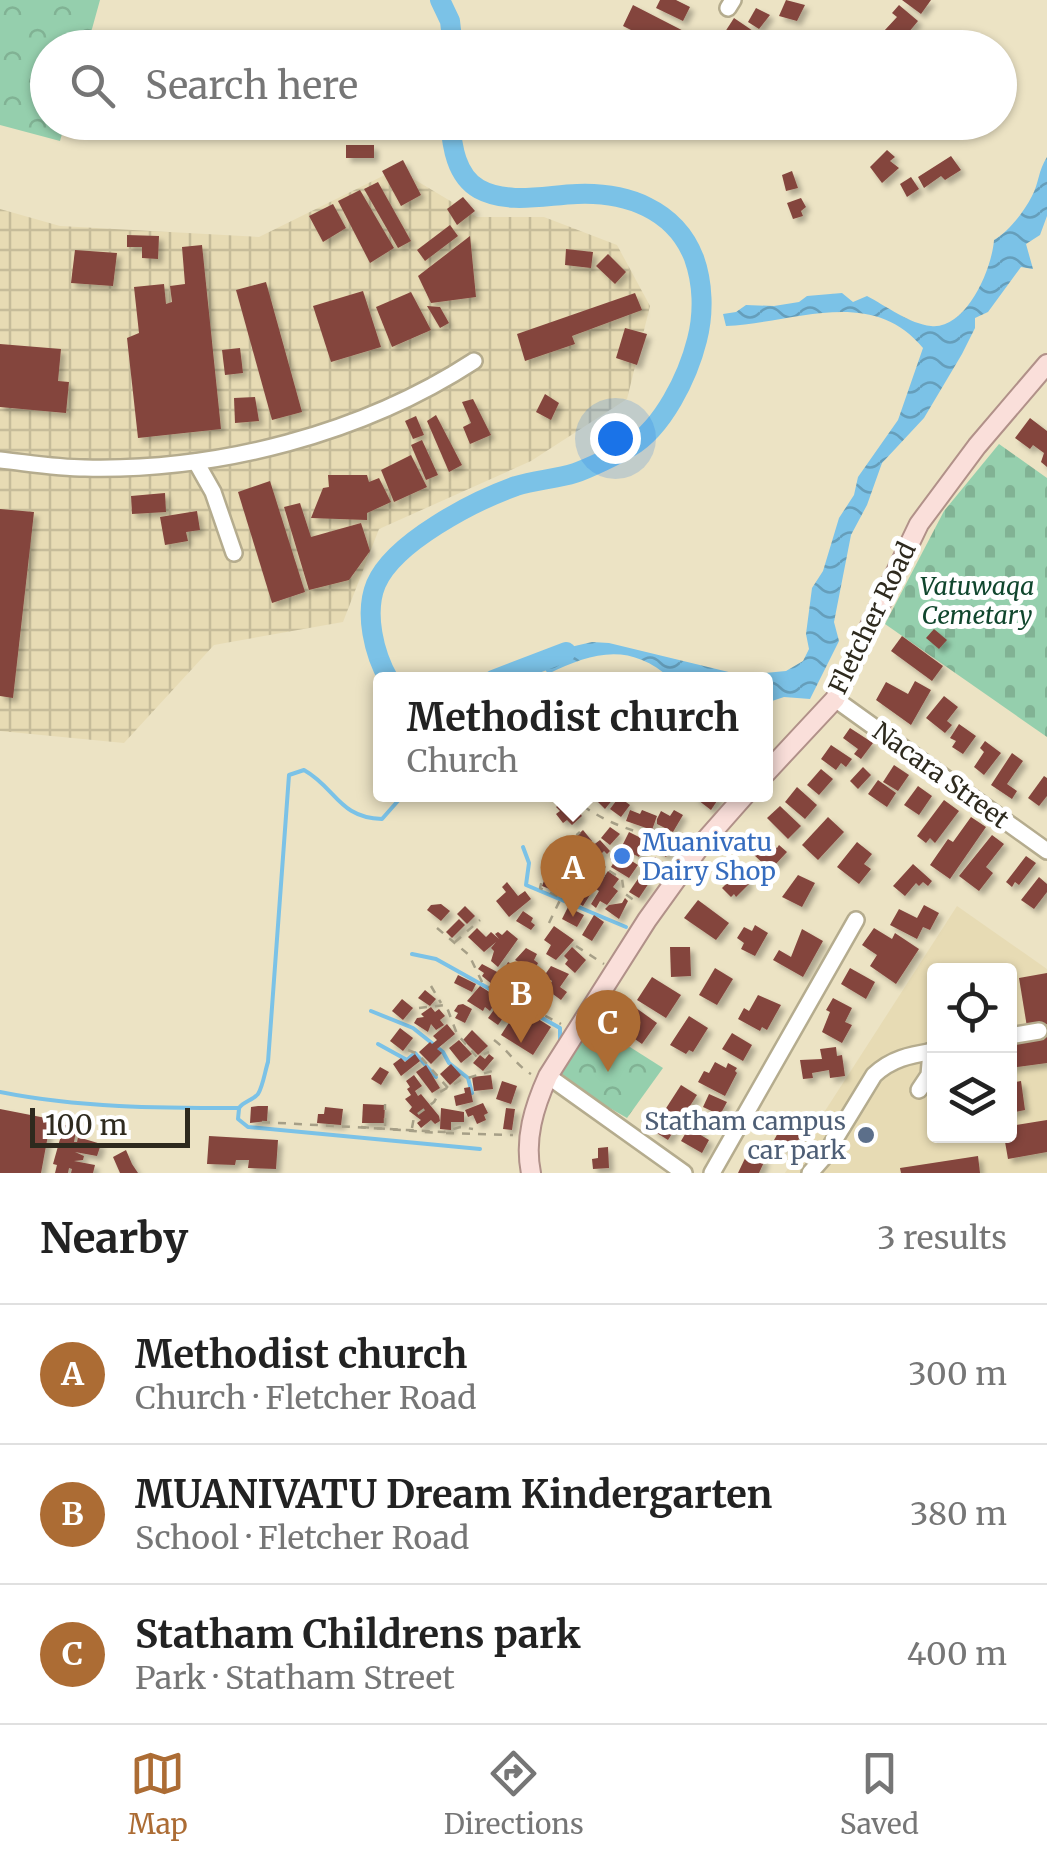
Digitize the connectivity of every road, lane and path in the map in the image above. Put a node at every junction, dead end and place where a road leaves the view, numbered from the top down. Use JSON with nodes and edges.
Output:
{"nodes":[{"id":1,"x":474,"y":360,"type":"dead end"},
{"id":2,"x":1047,"y":364,"type":"edge"},
{"id":3,"x":0,"y":460,"type":"edge"},
{"id":4,"x":196,"y":462,"type":"junction"},
{"id":5,"x":234,"y":553,"type":"dead end"},
{"id":6,"x":835,"y":699,"type":"junction"},
{"id":7,"x":773,"y":765,"type":"edge"},
{"id":8,"x":739,"y":802,"type":"edge"},
{"id":9,"x":583,"y":806,"type":"dead end"},
{"id":10,"x":580,"y":832,"type":"dead end"},
{"id":11,"x":701,"y":846,"type":"junction"},
{"id":12,"x":1047,"y":851,"type":"edge"},
{"id":13,"x":552,"y":858,"type":"junction"},
{"id":14,"x":599,"y":864,"type":"dead end"},
{"id":15,"x":546,"y":865,"type":"junction"},
{"id":16,"x":608,"y":870,"type":"junction"},
{"id":17,"x":561,"y":875,"type":"dead end"},
{"id":18,"x":636,"y":901,"type":"dead end"},
{"id":19,"x":480,"y":920,"type":"dead end"},
{"id":20,"x":856,"y":920,"type":"dead end"},
{"id":21,"x":549,"y":923,"type":"dead end"},
{"id":22,"x":437,"y":928,"type":"dead end"},
{"id":23,"x":454,"y":942,"type":"junction"},
{"id":24,"x":576,"y":946,"type":"dead end"},
{"id":25,"x":614,"y":970,"type":"junction"},
{"id":26,"x":431,"y":986,"type":"dead end"},
{"id":27,"x":441,"y":1004,"type":"junction"},
{"id":28,"x":419,"y":1008,"type":"dead end"},
{"id":29,"x":561,"y":1024,"type":"dead end"},
{"id":30,"x":1039,"y":1031,"type":"dead end"},
{"id":31,"x":1017,"y":1035,"type":"edge"},
{"id":32,"x":494,"y":1040,"type":"dead end"},
{"id":33,"x":408,"y":1050,"type":"dead end"},
{"id":34,"x":489,"y":1052,"type":"dead end"},
{"id":35,"x":927,"y":1052,"type":"edge"},
{"id":36,"x":499,"y":1069,"type":"dead end"},
{"id":37,"x":547,"y":1078,"type":"junction"},
{"id":38,"x":449,"y":1089,"type":"junction"},
{"id":39,"x":386,"y":1104,"type":"dead end"},
{"id":40,"x":262,"y":1122,"type":"dead end"},
{"id":41,"x":385,"y":1126,"type":"junction"},
{"id":42,"x":354,"y":1127,"type":"dead end"},
{"id":43,"x":412,"y":1129,"type":"junction"},
{"id":44,"x":473,"y":1129,"type":"dead end"},
{"id":45,"x":530,"y":1135,"type":"junction"},
{"id":46,"x":531,"y":1173,"type":"edge"},
{"id":47,"x":684,"y":1173,"type":"edge"},
{"id":48,"x":712,"y":1173,"type":"edge"},
{"id":49,"x":810,"y":1173,"type":"edge"}],
"edges":[{"from":1,"to":4,"type":"street"},
{"from":2,"to":6,"type":"main road","name":"Fletcher Road"},
{"from":3,"to":4,"type":"street"},
{"from":4,"to":5,"type":"street"},
{"from":6,"to":7,"type":"main road","name":"Fletcher Road"},
{"from":6,"to":12,"type":"street","name":"Nacara Street"},
{"from":8,"to":11,"type":"main road"},
{"from":9,"to":11,"type":"path"},
{"from":10,"to":13,"type":"path"},
{"from":11,"to":25,"type":"main road"},
{"from":13,"to":15,"type":"path"},
{"from":13,"to":16,"type":"path"},
{"from":14,"to":16,"type":"path"},
{"from":15,"to":17,"type":"path"},
{"from":15,"to":21,"type":"path"},
{"from":16,"to":18,"type":"path"},
{"from":19,"to":23,"type":"path"},
{"from":20,"to":48,"type":"street"},
{"from":22,"to":23,"type":"path"},
{"from":23,"to":29,"type":"path"},
{"from":24,"to":25,"type":"path"},
{"from":25,"to":37,"type":"main road"},
{"from":26,"to":27,"type":"path"},
{"from":27,"to":28,"type":"path"},
{"from":27,"to":34,"type":"path"},
{"from":30,"to":31,"type":"street"},
{"from":32,"to":37,"type":"path"},
{"from":33,"to":38,"type":"path"},
{"from":35,"to":49,"type":"street"},
{"from":36,"to":38,"type":"path"},
{"from":37,"to":45,"type":"main road"},
{"from":37,"to":47,"type":"street"},
{"from":38,"to":43,"type":"path"},
{"from":39,"to":41,"type":"path"},
{"from":40,"to":41,"type":"path"},
{"from":41,"to":43,"type":"path"},
{"from":42,"to":45,"type":"path"},
{"from":43,"to":44,"type":"path"},
{"from":45,"to":46,"type":"main road"}]}
